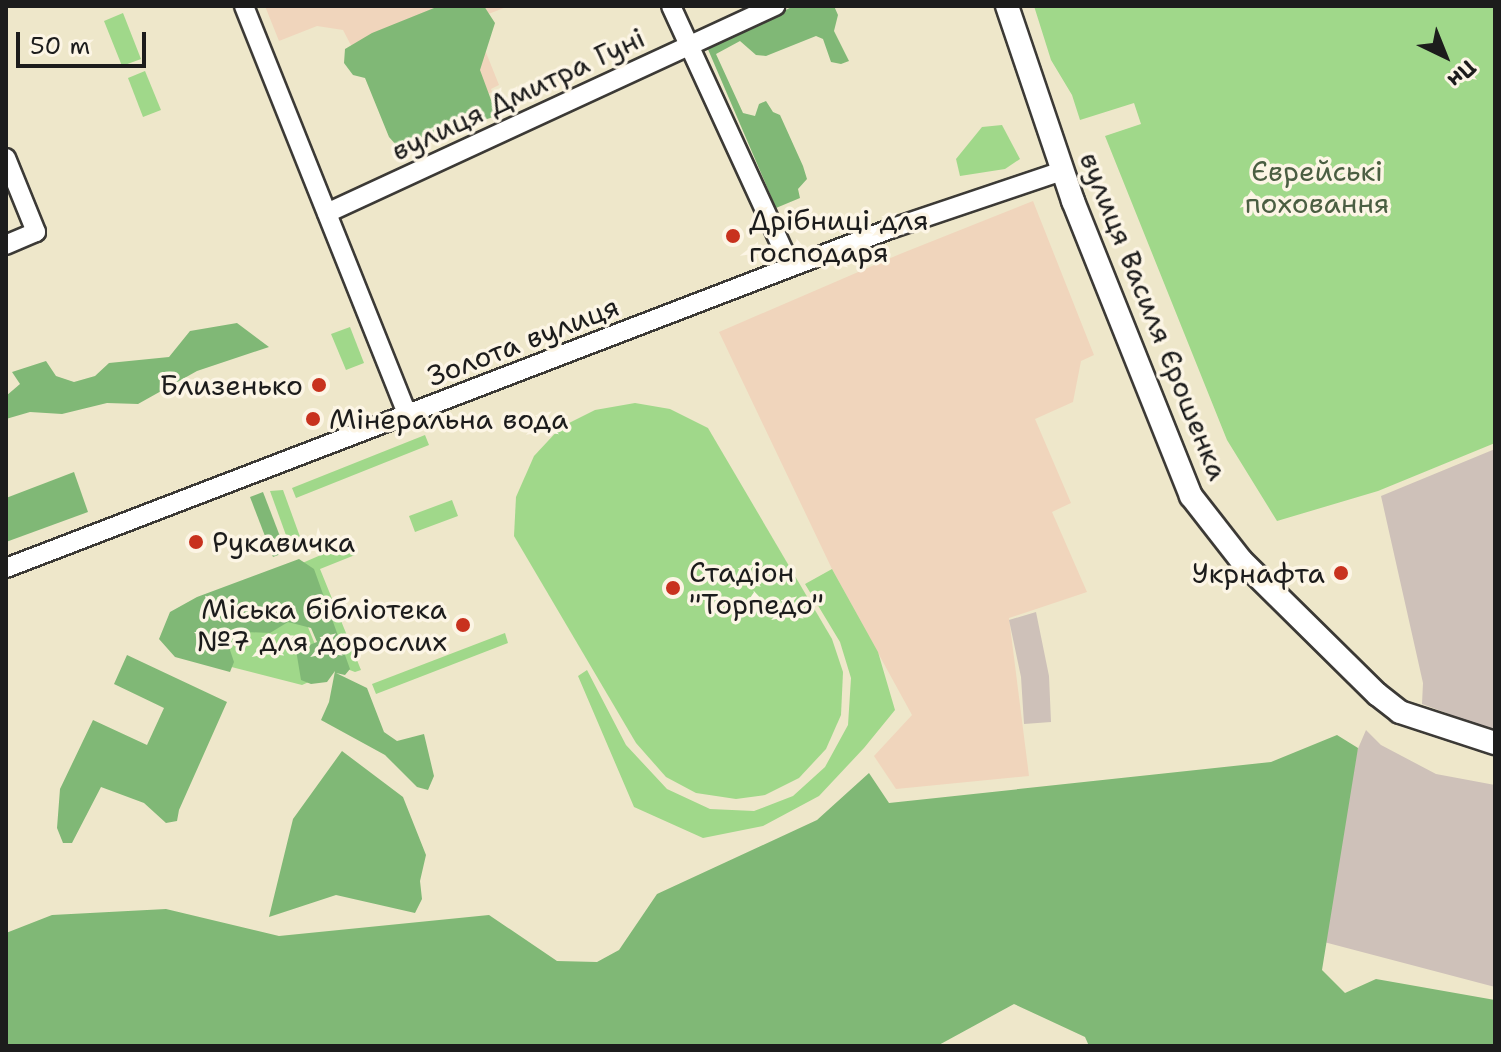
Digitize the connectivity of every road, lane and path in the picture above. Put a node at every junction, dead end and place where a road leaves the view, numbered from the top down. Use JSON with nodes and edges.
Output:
{"nodes":[{"id":1,"x":244,"y":6,"type":"edge"},
{"id":2,"x":671,"y":6,"type":"edge"},
{"id":3,"x":776,"y":6,"type":"edge"},
{"id":4,"x":1007,"y":6,"type":"edge"},
{"id":5,"x":689,"y":45,"type":"junction"},
{"id":6,"x":6,"y":158,"type":"edge"},
{"id":7,"x":1062,"y":171,"type":"junction"},
{"id":8,"x":327,"y":213,"type":"junction"},
{"id":9,"x":6,"y":245,"type":"edge"},
{"id":10,"x":791,"y":267,"type":"junction"},
{"id":11,"x":408,"y":415,"type":"junction"},
{"id":12,"x":6,"y":568,"type":"edge"},
{"id":13,"x":1495,"y":743,"type":"edge"}],
"edges":[{"from":1,"to":8,"type":"street"},
{"from":2,"to":5,"type":"street"},
{"from":3,"to":5,"type":"street","name":"вулиця Дмитра Гуні"},
{"from":4,"to":7,"type":"main road","name":"вулиця Василя Єрошенка"},
{"from":5,"to":8,"type":"street","name":"вулиця Дмитра Гуні"},
{"from":5,"to":10,"type":"street"},
{"from":6,"to":9,"type":"street"},
{"from":7,"to":10,"type":"street","name":"Золота вулиця"},
{"from":7,"to":13,"type":"main road","name":"вулиця Василя Єрошенка"},
{"from":8,"to":11,"type":"street"},
{"from":10,"to":11,"type":"street","name":"Золота вулиця"},
{"from":11,"to":12,"type":"street","name":"Золота вулиця"}]}
